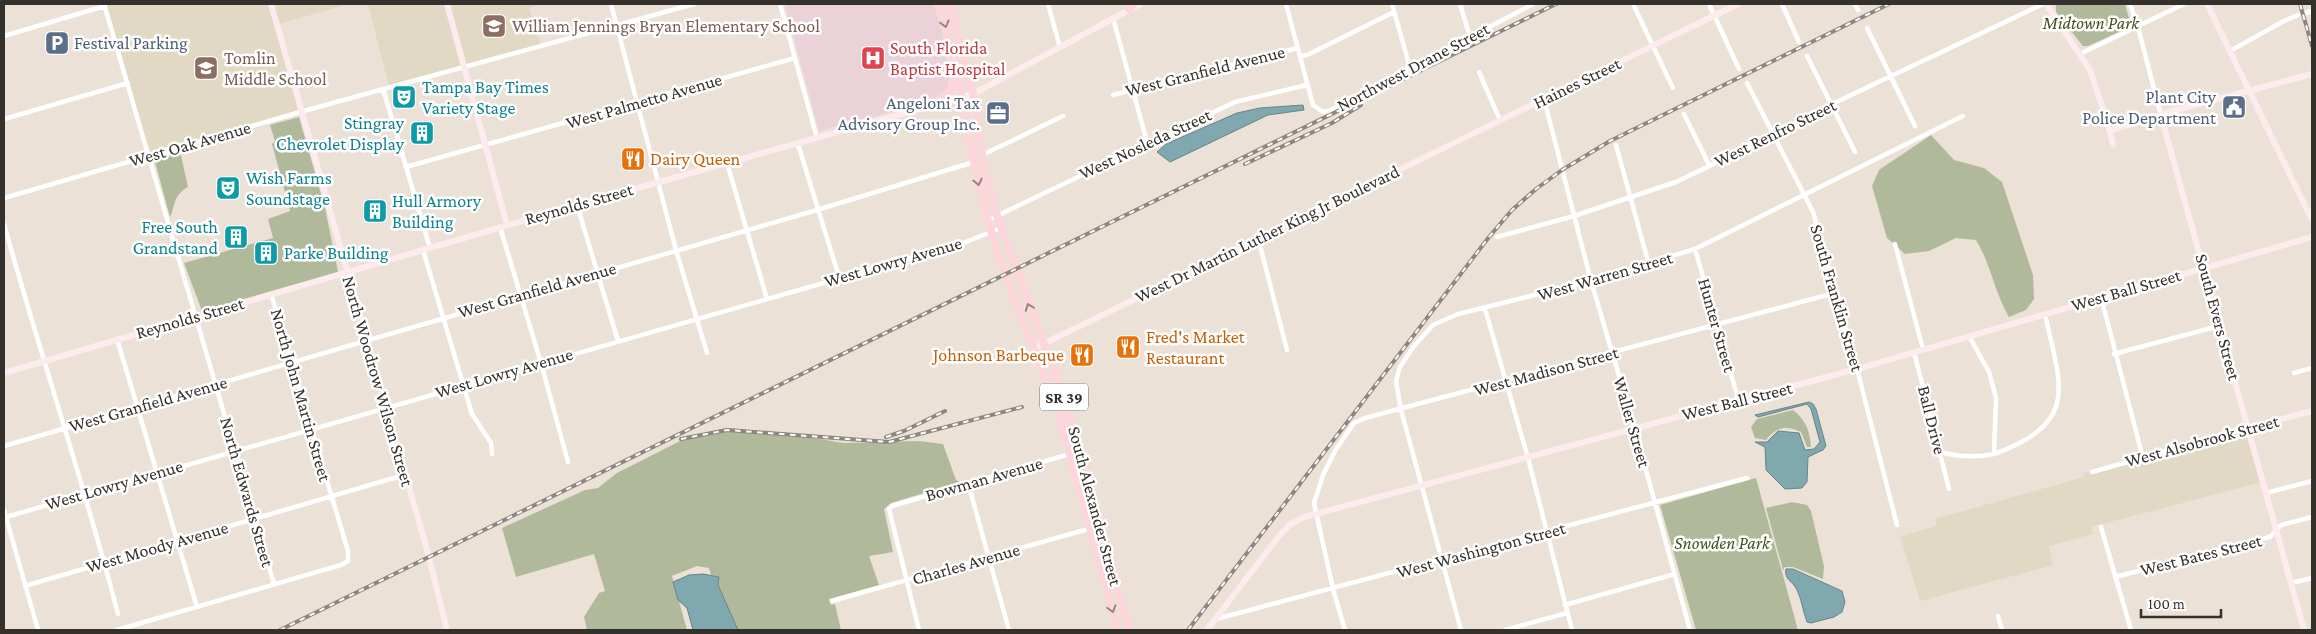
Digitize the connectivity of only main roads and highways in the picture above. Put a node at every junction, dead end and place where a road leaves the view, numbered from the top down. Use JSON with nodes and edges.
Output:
{"nodes":[{"id":1,"x":940,"y":4,"type":"edge"},
{"id":2,"x":950,"y":4,"type":"edge"},
{"id":3,"x":955,"y":63,"type":"junction"},
{"id":4,"x":932,"y":106,"type":"road end"},
{"id":5,"x":1118,"y":630,"type":"edge"},
{"id":6,"x":1129,"y":630,"type":"edge"}],
"edges":[{"from":1,"to":3,"type":"main road","number":"SR 39","one_way":true},
{"from":6,"to":2,"type":"main road","name":"South Alexander Street","number":"SR 39","one_way":true},
{"from":3,"to":4,"type":"main road"},
{"from":3,"to":5,"type":"main road","name":"South Alexander Street","number":"SR 39","one_way":true}]}
